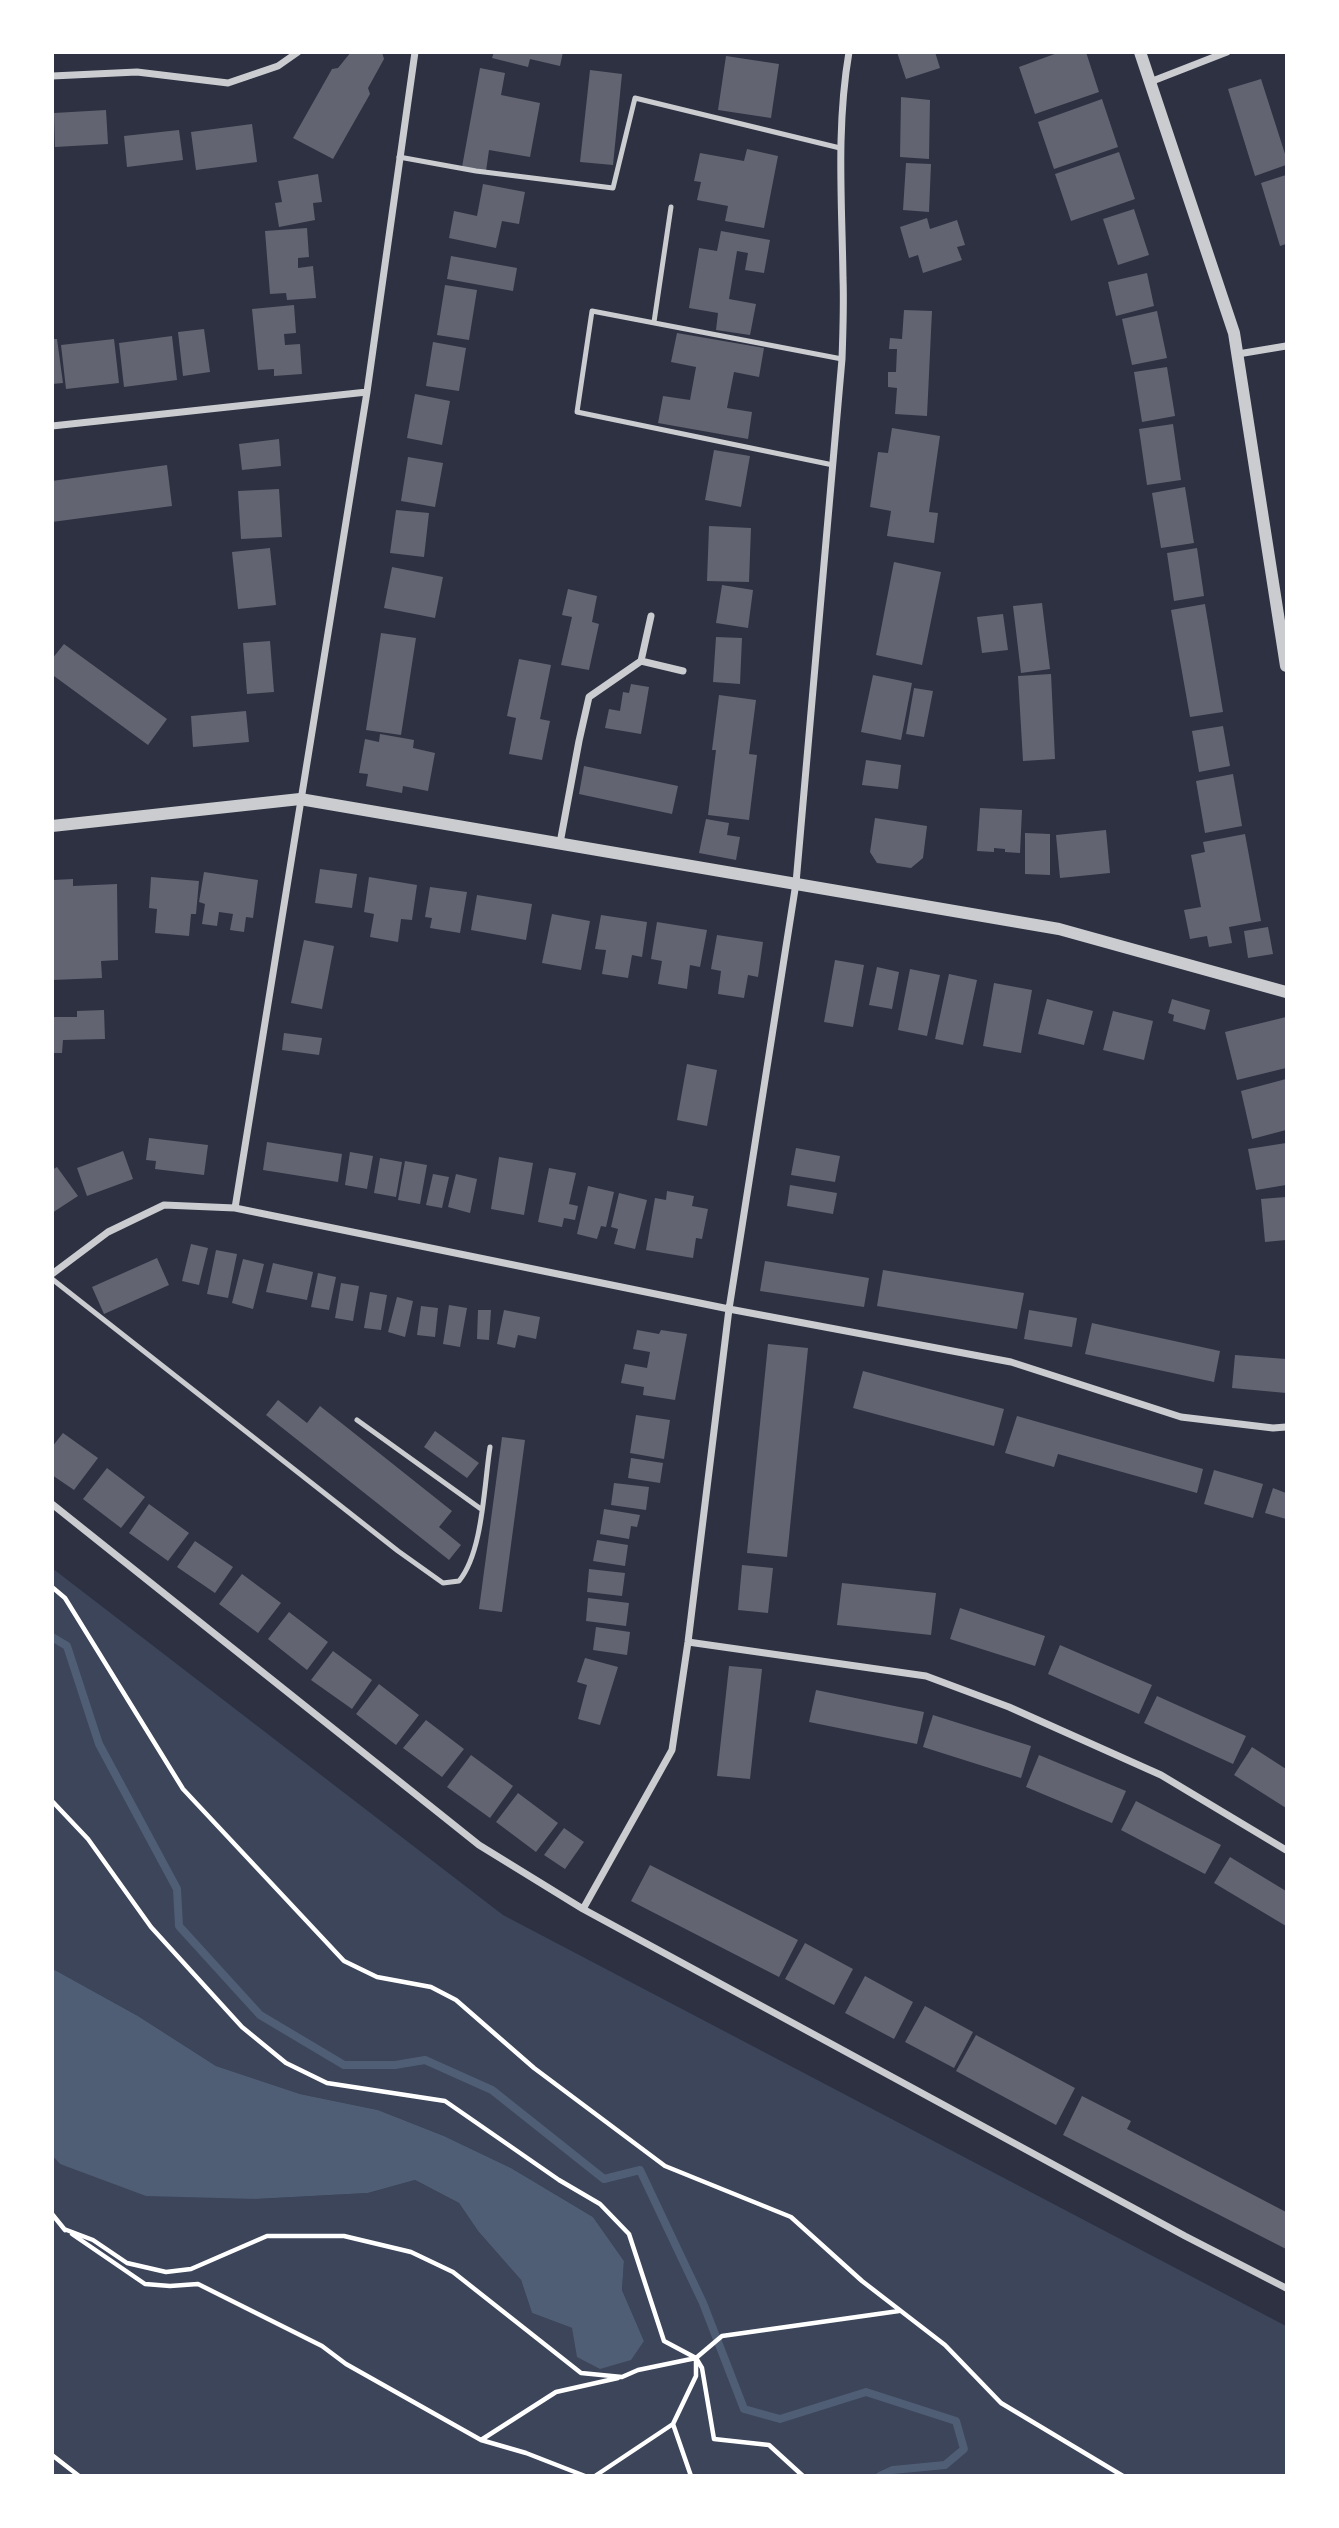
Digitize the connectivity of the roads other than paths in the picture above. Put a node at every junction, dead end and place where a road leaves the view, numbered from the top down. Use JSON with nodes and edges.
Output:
{"nodes":[{"id":1,"x":298,"y":52,"type":"edge"},
{"id":2,"x":415,"y":52,"type":"edge"},
{"id":3,"x":849,"y":52,"type":"edge"},
{"id":4,"x":1140,"y":52,"type":"edge"},
{"id":5,"x":1227,"y":52,"type":"edge"},
{"id":6,"x":52,"y":76,"type":"edge"},
{"id":7,"x":1150,"y":82,"type":"junction"},
{"id":8,"x":840,"y":148,"type":"junction"},
{"id":9,"x":400,"y":157,"type":"junction"},
{"id":10,"x":671,"y":207,"type":"dead end"},
{"id":11,"x":654,"y":323,"type":"junction"},
{"id":12,"x":1286,"y":346,"type":"edge"},
{"id":13,"x":1238,"y":354,"type":"junction"},
{"id":14,"x":842,"y":359,"type":"junction"},
{"id":15,"x":367,"y":393,"type":"junction"},
{"id":16,"x":52,"y":426,"type":"edge"},
{"id":17,"x":833,"y":465,"type":"junction"},
{"id":18,"x":651,"y":616,"type":"dead end"},
{"id":19,"x":641,"y":661,"type":"junction"},
{"id":20,"x":1286,"y":666,"type":"edge"},
{"id":21,"x":683,"y":671,"type":"dead end"},
{"id":22,"x":300,"y":799,"type":"junction"},
{"id":23,"x":52,"y":826,"type":"edge"},
{"id":24,"x":560,"y":843,"type":"junction"},
{"id":25,"x":796,"y":883,"type":"junction"},
{"id":26,"x":1286,"y":992,"type":"edge"},
{"id":27,"x":234,"y":1208,"type":"junction"},
{"id":28,"x":52,"y":1276,"type":"edge"},
{"id":29,"x":729,"y":1309,"type":"junction"},
{"id":30,"x":357,"y":1420,"type":"dead end"},
{"id":31,"x":1286,"y":1427,"type":"edge"},
{"id":32,"x":490,"y":1447,"type":"dead end"},
{"id":33,"x":52,"y":1504,"type":"edge"},
{"id":34,"x":481,"y":1509,"type":"junction"},
{"id":35,"x":688,"y":1642,"type":"junction"},
{"id":36,"x":1286,"y":1850,"type":"edge"},
{"id":37,"x":583,"y":1909,"type":"junction"},
{"id":38,"x":1286,"y":2288,"type":"edge"}],
"edges":[{"from":1,"to":6,"type":"street"},
{"from":2,"to":9,"type":"street"},
{"from":3,"to":8,"type":"street"},
{"from":4,"to":7,"type":"street"},
{"from":5,"to":7,"type":"street"},
{"from":7,"to":13,"type":"street"},
{"from":8,"to":9,"type":"lane"},
{"from":8,"to":14,"type":"street"},
{"from":9,"to":15,"type":"street"},
{"from":10,"to":11,"type":"lane"},
{"from":11,"to":14,"type":"lane"},
{"from":11,"to":17,"type":"lane"},
{"from":12,"to":13,"type":"street"},
{"from":13,"to":20,"type":"street"},
{"from":14,"to":17,"type":"street"},
{"from":15,"to":16,"type":"street"},
{"from":15,"to":22,"type":"street"},
{"from":17,"to":25,"type":"street"},
{"from":18,"to":19,"type":"street"},
{"from":19,"to":21,"type":"street"},
{"from":19,"to":24,"type":"street"},
{"from":22,"to":23,"type":"street"},
{"from":22,"to":24,"type":"street"},
{"from":22,"to":27,"type":"street"},
{"from":24,"to":25,"type":"street"},
{"from":25,"to":26,"type":"street"},
{"from":25,"to":29,"type":"street"},
{"from":27,"to":28,"type":"street"},
{"from":27,"to":29,"type":"street"},
{"from":28,"to":34,"type":"lane"},
{"from":29,"to":31,"type":"street"},
{"from":29,"to":35,"type":"street"},
{"from":30,"to":34,"type":"lane"},
{"from":32,"to":34,"type":"lane"},
{"from":33,"to":37,"type":"street"},
{"from":35,"to":36,"type":"street"},
{"from":35,"to":37,"type":"street"},
{"from":37,"to":38,"type":"street"}]}
